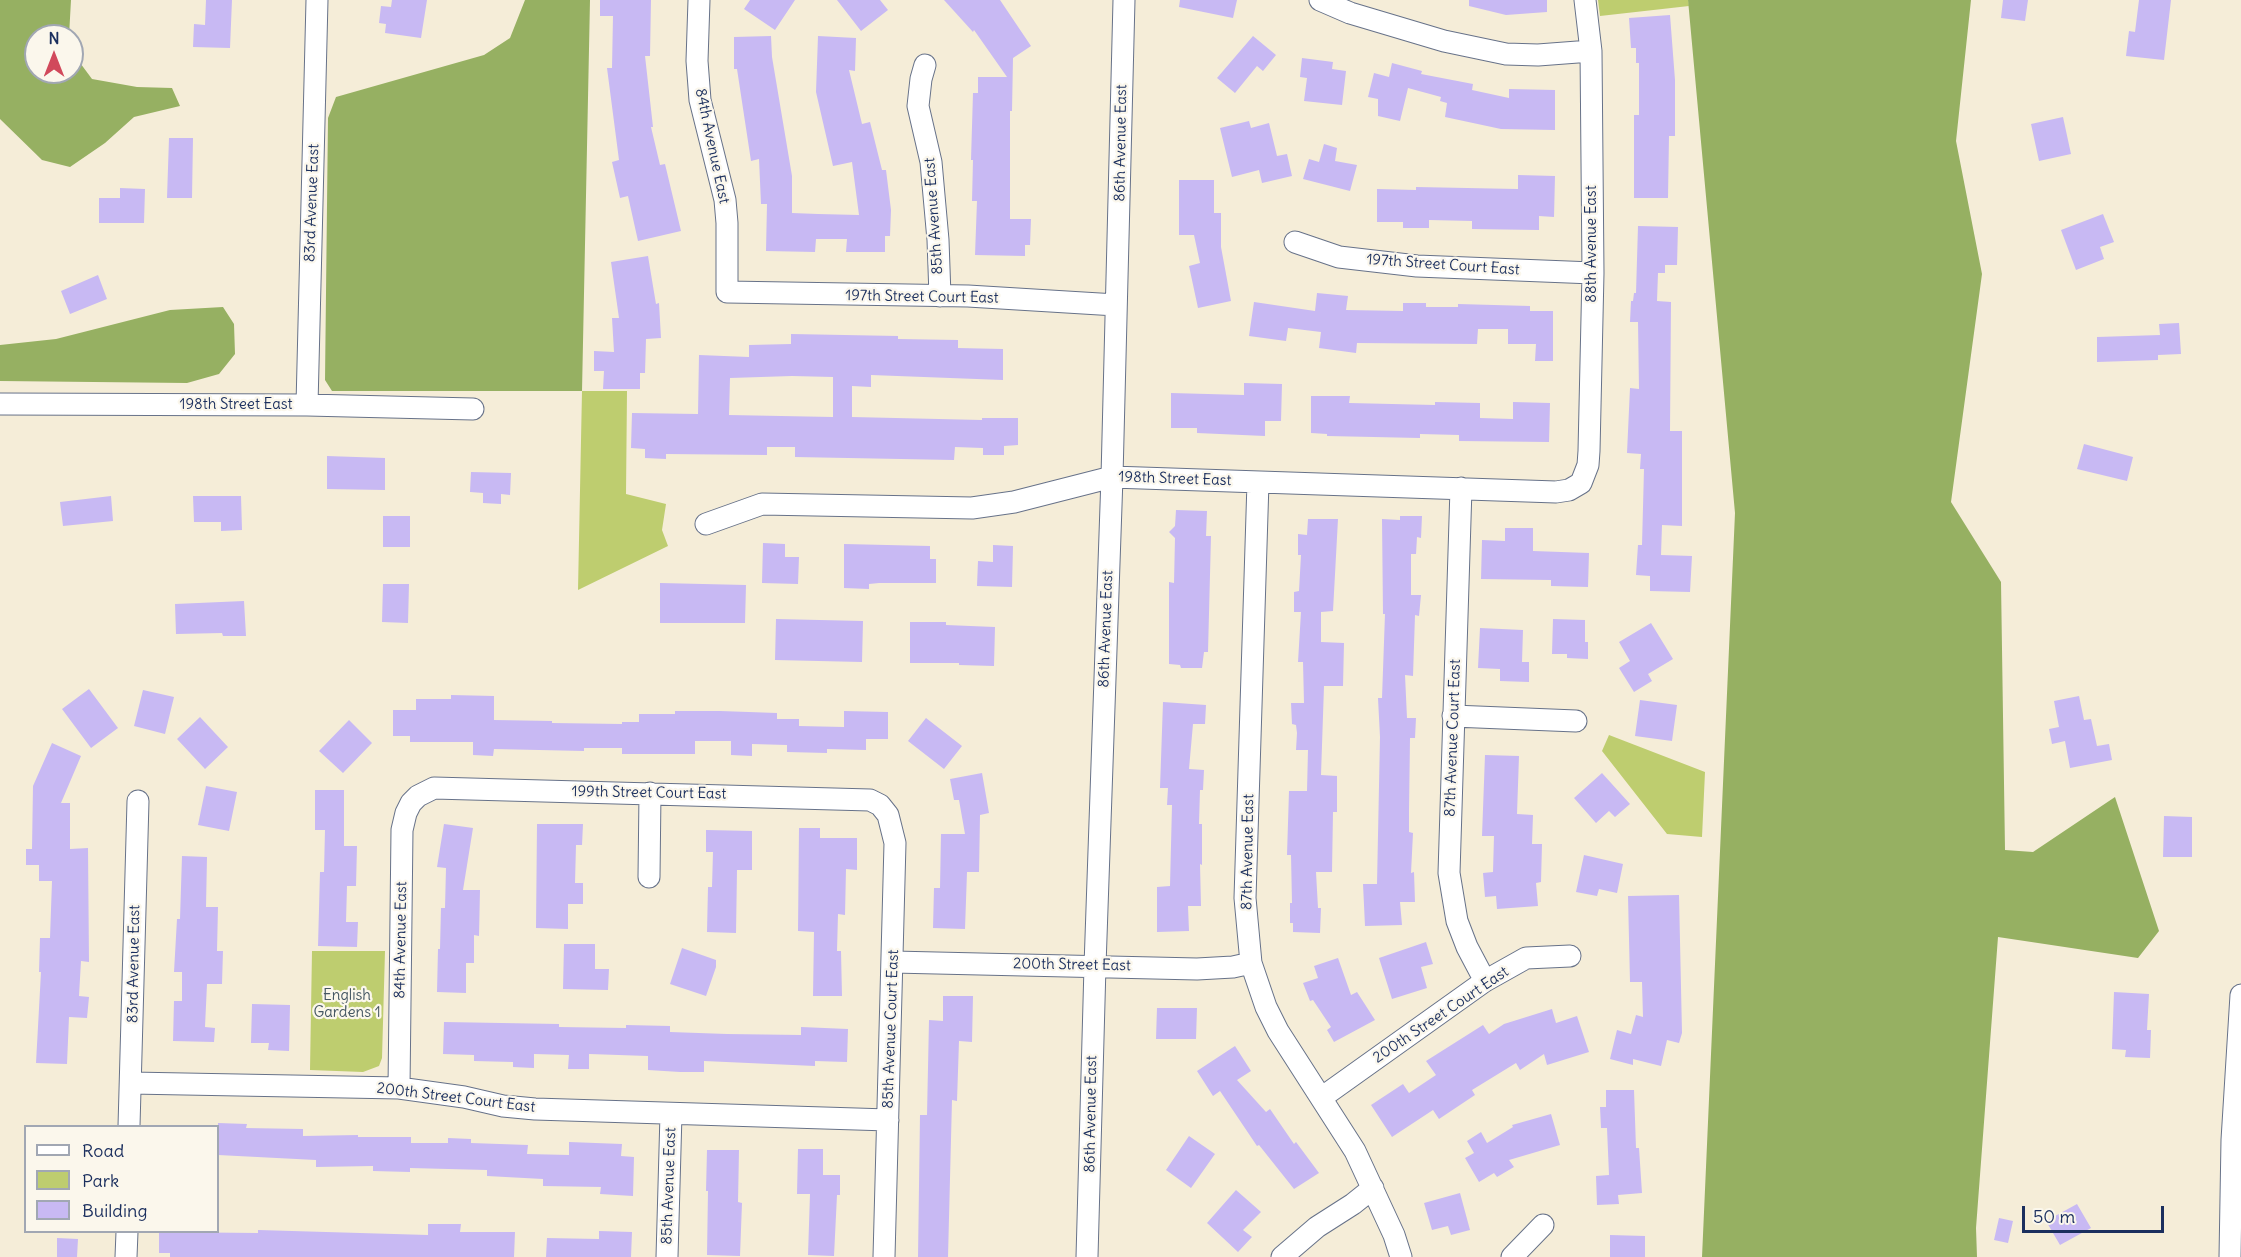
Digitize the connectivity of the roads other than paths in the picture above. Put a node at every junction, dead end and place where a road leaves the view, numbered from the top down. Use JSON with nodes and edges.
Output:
{"nodes":[{"id":1,"x":317,"y":0,"type":"edge"},
{"id":2,"x":699,"y":0,"type":"edge"},
{"id":3,"x":1124,"y":0,"type":"edge"},
{"id":4,"x":1320,"y":0,"type":"edge"},
{"id":5,"x":1585,"y":0,"type":"edge"},
{"id":6,"x":1591,"y":51,"type":"junction"},
{"id":7,"x":925,"y":66,"type":"dead end"},
{"id":8,"x":1295,"y":242,"type":"dead end"},
{"id":9,"x":1593,"y":273,"type":"junction"},
{"id":10,"x":727,"y":292,"type":"joint"},
{"id":11,"x":940,"y":296,"type":"junction"},
{"id":12,"x":1116,"y":305,"type":"junction"},
{"id":13,"x":0,"y":404,"type":"edge"},
{"id":14,"x":306,"y":405,"type":"junction"},
{"id":15,"x":473,"y":410,"type":"dead end"},
{"id":16,"x":1112,"y":477,"type":"junction"},
{"id":17,"x":1258,"y":482,"type":"junction"},
{"id":18,"x":1578,"y":485,"type":"joint"},
{"id":19,"x":1461,"y":488,"type":"junction"},
{"id":20,"x":706,"y":524,"type":"dead end"},
{"id":21,"x":1453,"y":716,"type":"junction"},
{"id":22,"x":1576,"y":721,"type":"dead end"},
{"id":23,"x":650,"y":793,"type":"junction"},
{"id":24,"x":418,"y":796,"type":"joint"},
{"id":25,"x":138,"y":801,"type":"dead end"},
{"id":26,"x":880,"y":805,"type":"joint"},
{"id":27,"x":649,"y":878,"type":"dead end"},
{"id":28,"x":1570,"y":956,"type":"dead end"},
{"id":29,"x":893,"y":962,"type":"junction"},
{"id":30,"x":1251,"y":963,"type":"junction"},
{"id":31,"x":1095,"y":966,"type":"junction"},
{"id":32,"x":1485,"y":981,"type":"junction"},
{"id":33,"x":2241,"y":994,"type":"edge"},
{"id":34,"x":131,"y":1083,"type":"junction"},
{"id":35,"x":399,"y":1088,"type":"junction"},
{"id":36,"x":1321,"y":1098,"type":"junction"},
{"id":37,"x":671,"y":1114,"type":"junction"},
{"id":38,"x":888,"y":1120,"type":"junction"},
{"id":39,"x":129,"y":1125,"type":"edge"},
{"id":40,"x":1373,"y":1188,"type":"junction"},
{"id":41,"x":1543,"y":1225,"type":"dead end"},
{"id":42,"x":127,"y":1233,"type":"edge"},
{"id":43,"x":126,"y":1257,"type":"edge"},
{"id":44,"x":667,"y":1257,"type":"edge"},
{"id":45,"x":884,"y":1257,"type":"edge"},
{"id":46,"x":1087,"y":1257,"type":"edge"},
{"id":47,"x":1282,"y":1257,"type":"edge"},
{"id":48,"x":1401,"y":1257,"type":"edge"},
{"id":49,"x":1512,"y":1257,"type":"edge"},
{"id":50,"x":2230,"y":1257,"type":"edge"}],
"edges":[{"from":1,"to":14,"type":"street","name":"83rd Avenue East"},
{"from":2,"to":10,"type":"street","name":"84th Avenue East"},
{"from":3,"to":12,"type":"street","name":"86th Avenue East"},
{"from":4,"to":6,"type":"street"},
{"from":5,"to":6,"type":"street","name":"88th Avenue East"},
{"from":6,"to":9,"type":"street","name":"88th Avenue East"},
{"from":7,"to":11,"type":"street","name":"85th Avenue East"},
{"from":8,"to":9,"type":"street","name":"197th Street Court East"},
{"from":9,"to":18,"type":"street","name":"88th Avenue East"},
{"from":10,"to":11,"type":"street","name":"197th Street Court East"},
{"from":11,"to":12,"type":"street","name":"197th Street Court East"},
{"from":12,"to":16,"type":"street","name":"86th Avenue East"},
{"from":13,"to":14,"type":"street","name":"198th Street East"},
{"from":14,"to":15,"type":"street","name":"198th Street East"},
{"from":16,"to":17,"type":"street","name":"198th Street East"},
{"from":16,"to":20,"type":"street","name":"198th Street East"},
{"from":16,"to":31,"type":"street","name":"86th Avenue East"},
{"from":17,"to":19,"type":"street","name":"198th Street East"},
{"from":17,"to":30,"type":"street","name":"87th Avenue East"},
{"from":18,"to":19,"type":"street","name":"198th Street East"},
{"from":19,"to":21,"type":"street","name":"87th Avenue Court East"},
{"from":21,"to":22,"type":"street"},
{"from":21,"to":32,"type":"street","name":"87th Avenue Court East"},
{"from":23,"to":24,"type":"street","name":"199th Street Court East"},
{"from":23,"to":26,"type":"street","name":"199th Street Court East"},
{"from":23,"to":27,"type":"street"},
{"from":24,"to":35,"type":"street","name":"84th Avenue East"},
{"from":25,"to":34,"type":"street","name":"83rd Avenue East"},
{"from":26,"to":29,"type":"street","name":"85th Avenue Court East"},
{"from":28,"to":32,"type":"street","name":"200th Street Court East"},
{"from":29,"to":31,"type":"street","name":"200th Street East"},
{"from":29,"to":38,"type":"street","name":"85th Avenue Court East"},
{"from":30,"to":31,"type":"street","name":"200th Street East"},
{"from":30,"to":36,"type":"street","name":"87th Avenue East"},
{"from":31,"to":46,"type":"street","name":"86th Avenue East"},
{"from":32,"to":36,"type":"street","name":"200th Street Court East"},
{"from":33,"to":50,"type":"street"},
{"from":34,"to":35,"type":"street","name":"200th Street Court East"},
{"from":34,"to":39,"type":"street","name":"83rd Avenue East"},
{"from":35,"to":37,"type":"street","name":"200th Street Court East"},
{"from":36,"to":40,"type":"street","name":"87th Avenue East"},
{"from":37,"to":38,"type":"street","name":"200th Street Court East"},
{"from":37,"to":44,"type":"street","name":"85th Avenue East"},
{"from":38,"to":45,"type":"street","name":"85th Avenue Court East"},
{"from":40,"to":47,"type":"street"},
{"from":40,"to":48,"type":"street","name":"87th Avenue East"},
{"from":41,"to":49,"type":"street"},
{"from":42,"to":43,"type":"street"}]}
